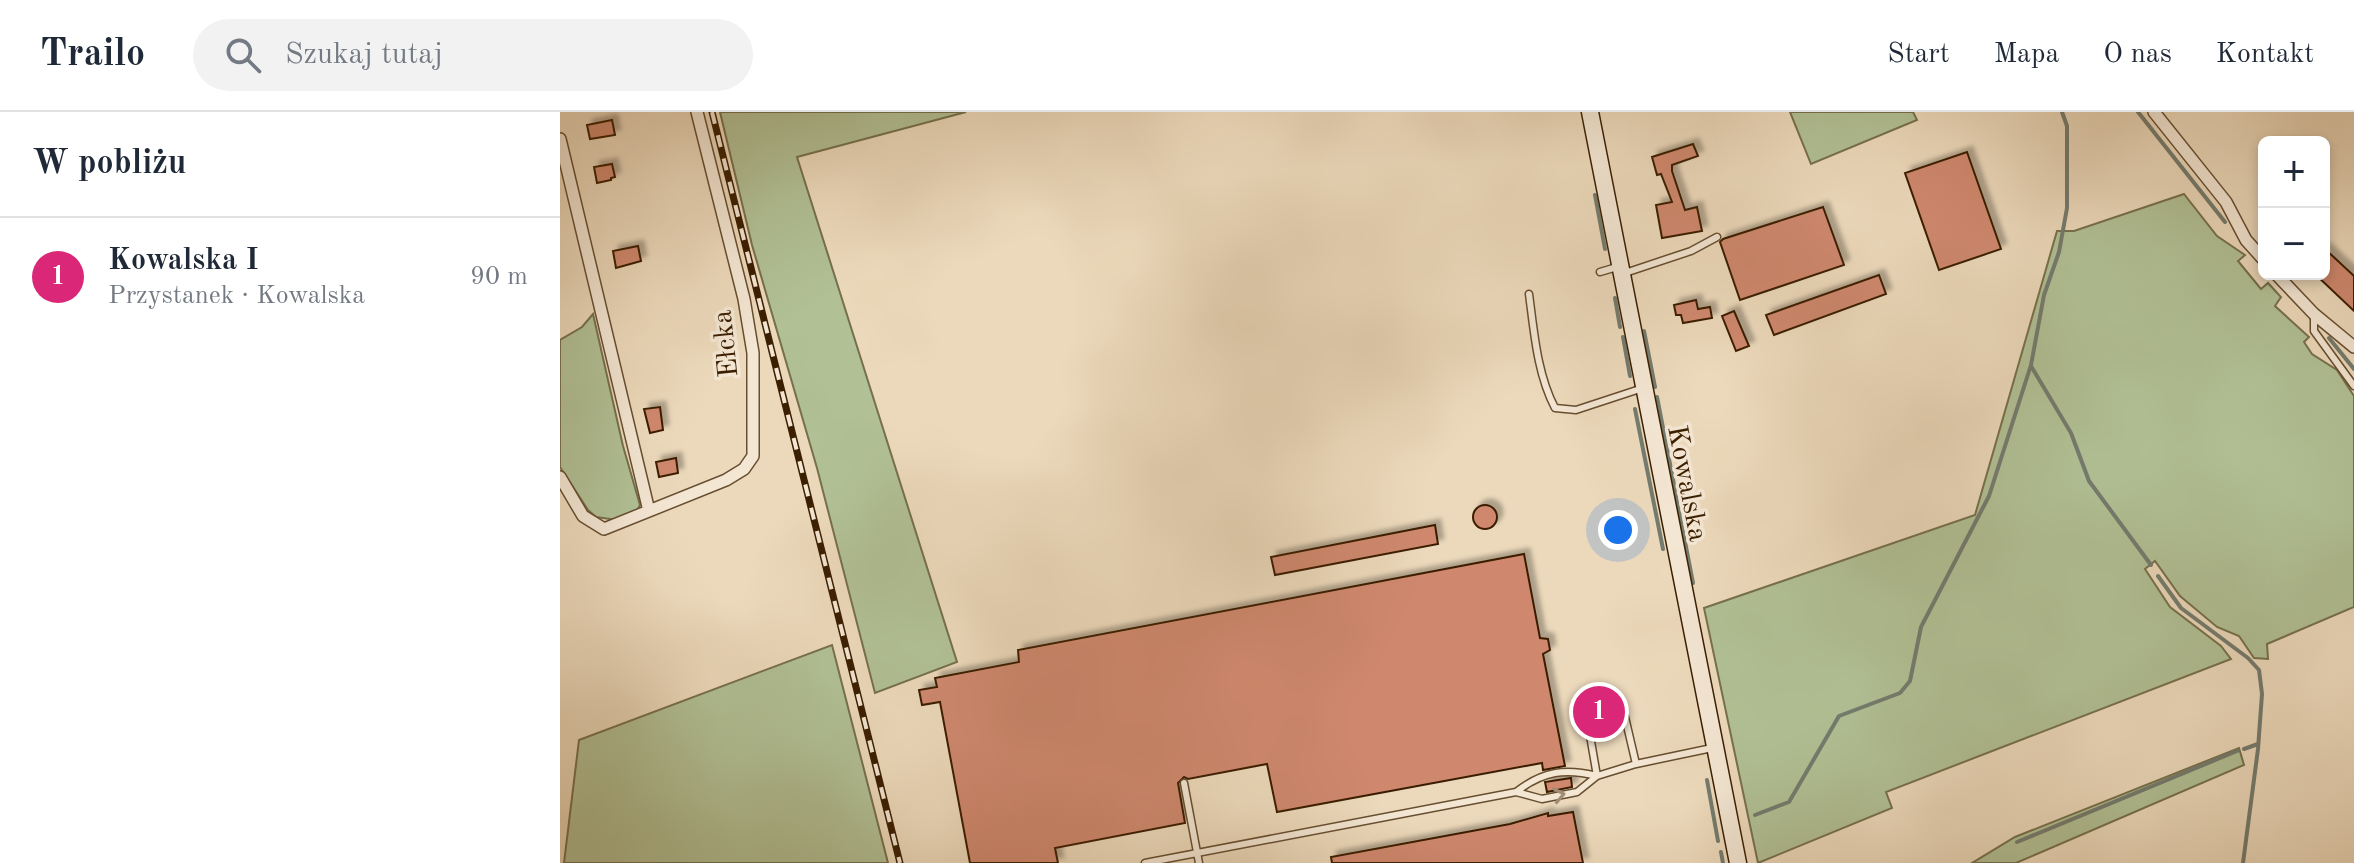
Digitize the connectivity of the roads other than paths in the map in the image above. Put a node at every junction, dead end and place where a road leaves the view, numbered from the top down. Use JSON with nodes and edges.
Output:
{"nodes":[{"id":1,"x":697,"y":112,"type":"edge"},
{"id":2,"x":1590,"y":112,"type":"edge"},
{"id":3,"x":2154,"y":112,"type":"edge"},
{"id":4,"x":560,"y":139,"type":"edge"},
{"id":5,"x":1717,"y":237,"type":"dead end"},
{"id":6,"x":2258,"y":253,"type":"edge"},
{"id":7,"x":1622,"y":270,"type":"junction"},
{"id":8,"x":1600,"y":272,"type":"dead end"},
{"id":9,"x":2282,"y":280,"type":"edge"},
{"id":10,"x":1529,"y":294,"type":"dead end"},
{"id":11,"x":2314,"y":314,"type":"junction"},
{"id":12,"x":2354,"y":347,"type":"edge"},
{"id":13,"x":2354,"y":386,"type":"edge"},
{"id":14,"x":1644,"y":388,"type":"junction"},
{"id":15,"x":560,"y":477,"type":"edge"},
{"id":16,"x":649,"y":511,"type":"junction"},
{"id":17,"x":1716,"y":748,"type":"junction"},
{"id":18,"x":1636,"y":764,"type":"junction"},
{"id":19,"x":1597,"y":776,"type":"junction"},
{"id":20,"x":1184,"y":783,"type":"dead end"},
{"id":21,"x":1516,"y":792,"type":"junction"},
{"id":22,"x":1197,"y":853,"type":"junction"},
{"id":23,"x":1145,"y":863,"type":"edge"},
{"id":24,"x":1199,"y":863,"type":"edge"},
{"id":25,"x":1738,"y":863,"type":"edge"}],
"edges":[{"from":1,"to":16,"type":"street","name":"Ełcka"},
{"from":2,"to":7,"type":"street","name":"Kowalska"},
{"from":3,"to":6,"type":"street"},
{"from":4,"to":16,"type":"street"},
{"from":5,"to":7,"type":"lane"},
{"from":7,"to":8,"type":"lane"},
{"from":7,"to":14,"type":"street","name":"Kowalska"},
{"from":9,"to":11,"type":"street"},
{"from":10,"to":14,"type":"lane"},
{"from":11,"to":12,"type":"street"},
{"from":11,"to":13,"type":"lane"},
{"from":14,"to":17,"type":"street","name":"Kowalska"},
{"from":15,"to":16,"type":"street","name":"Ełcka"},
{"from":17,"to":18,"type":"lane"},
{"from":17,"to":25,"type":"street","name":"Kowalska"},
{"from":18,"to":19,"type":"lane"},
{"from":18,"to":19,"type":"lane"},
{"from":19,"to":21,"type":"lane"},
{"from":21,"to":19,"type":"lane","one_way":true},
{"from":20,"to":22,"type":"lane"},
{"from":21,"to":22,"type":"lane"},
{"from":22,"to":23,"type":"lane"},
{"from":22,"to":24,"type":"lane"}]}
